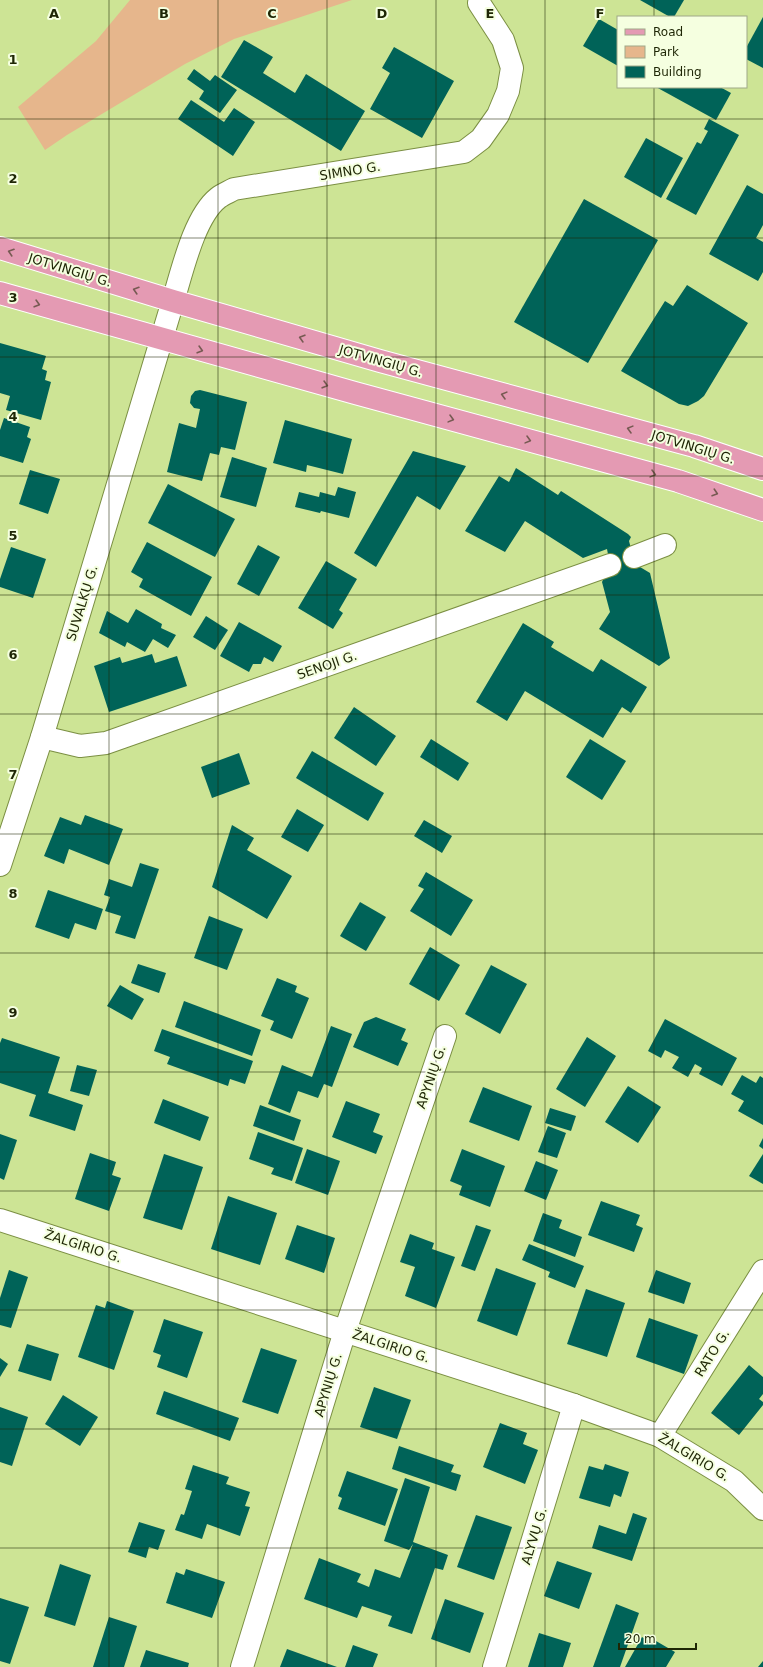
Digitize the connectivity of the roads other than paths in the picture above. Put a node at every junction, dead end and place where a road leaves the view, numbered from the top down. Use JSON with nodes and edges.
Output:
{"nodes":[{"id":1,"x":479,"y":3,"type":"dead end"},
{"id":2,"x":0,"y":248,"type":"edge"},
{"id":3,"x":0,"y":294,"type":"edge"},
{"id":4,"x":173,"y":301,"type":"junction"},
{"id":5,"x":162,"y":340,"type":"junction"},
{"id":6,"x":763,"y":469,"type":"edge"},
{"id":7,"x":763,"y":510,"type":"edge"},
{"id":8,"x":664,"y":545,"type":"dead end"},
{"id":9,"x":634,"y":557,"type":"dead end"},
{"id":10,"x":610,"y":565,"type":"dead end"},
{"id":11,"x":42,"y":737,"type":"junction"},
{"id":12,"x":0,"y":865,"type":"edge"},
{"id":13,"x":445,"y":1036,"type":"dead end"},
{"id":14,"x":0,"y":1220,"type":"edge"},
{"id":15,"x":763,"y":1271,"type":"edge"},
{"id":16,"x":345,"y":1331,"type":"junction"},
{"id":17,"x":574,"y":1405,"type":"junction"},
{"id":18,"x":660,"y":1436,"type":"junction"},
{"id":19,"x":763,"y":1509,"type":"edge"},
{"id":20,"x":242,"y":1667,"type":"edge"},
{"id":21,"x":494,"y":1667,"type":"edge"}],
"edges":[{"from":1,"to":4,"type":"street","name":"SIMNO G."},
{"from":4,"to":2,"type":"main road","name":"JOTVINGIŲ G.","one_way":true},
{"from":3,"to":5,"type":"main road","one_way":true},
{"from":4,"to":5,"type":"street","name":"SIMNO G."},
{"from":6,"to":4,"type":"main road","name":"JOTVINGIŲ G.","one_way":true},
{"from":5,"to":7,"type":"main road","one_way":true},
{"from":5,"to":11,"type":"street","name":"SUVALKŲ G."},
{"from":8,"to":9,"type":"street"},
{"from":10,"to":11,"type":"street","name":"SENOJI G."},
{"from":11,"to":12,"type":"street","name":"SUVALKŲ G."},
{"from":13,"to":16,"type":"street","name":"APYNIŲ G."},
{"from":14,"to":16,"type":"street","name":"ŽALGIRIO G."},
{"from":15,"to":18,"type":"street","name":"RATO G."},
{"from":16,"to":17,"type":"street","name":"ŽALGIRIO G."},
{"from":16,"to":20,"type":"street","name":"APYNIŲ G."},
{"from":17,"to":18,"type":"street","name":"ŽALGIRIO G."},
{"from":17,"to":21,"type":"street","name":"ALYVŲ G."},
{"from":18,"to":19,"type":"street","name":"ŽALGIRIO G."}]}
